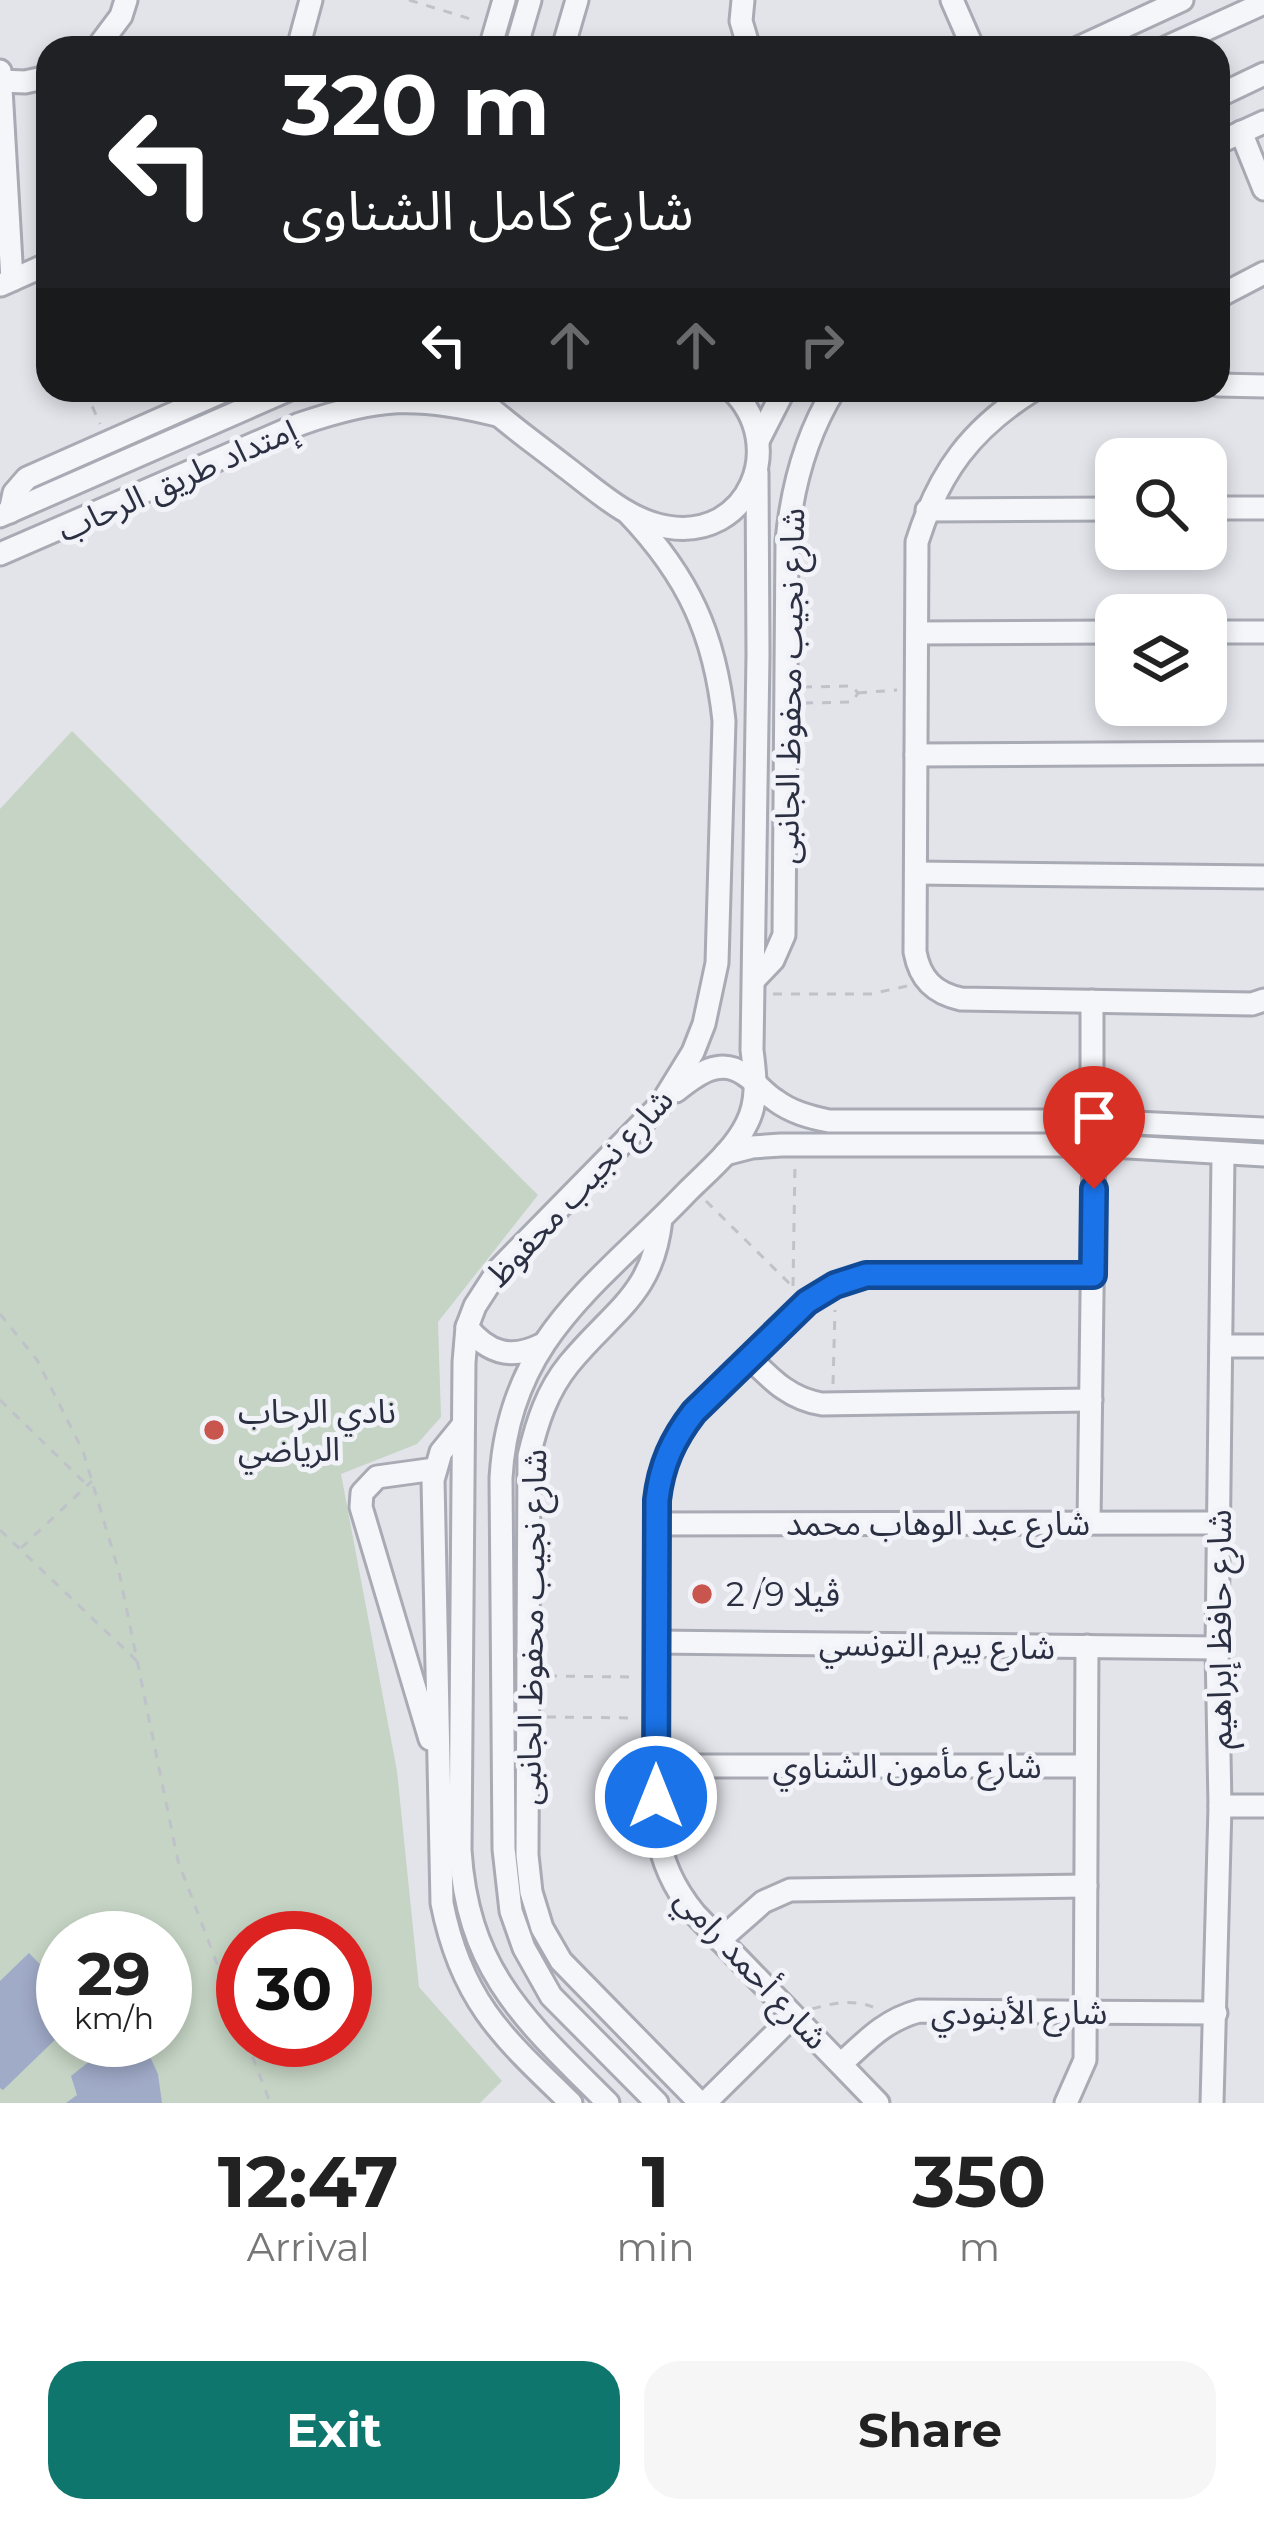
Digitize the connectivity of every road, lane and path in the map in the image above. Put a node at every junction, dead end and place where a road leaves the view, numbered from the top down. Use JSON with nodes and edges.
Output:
{"nodes":[{"id":1,"x":127,"y":0,"type":"edge"},
{"id":2,"x":311,"y":0,"type":"edge"},
{"id":3,"x":409,"y":0,"type":"edge"},
{"id":4,"x":503,"y":0,"type":"edge"},
{"id":5,"x":530,"y":0,"type":"edge"},
{"id":6,"x":577,"y":0,"type":"edge"},
{"id":7,"x":743,"y":0,"type":"edge"},
{"id":8,"x":952,"y":0,"type":"edge"},
{"id":9,"x":1182,"y":0,"type":"edge"},
{"id":10,"x":1264,"y":3,"type":"edge"},
{"id":11,"x":107,"y":36,"type":"edge"},
{"id":12,"x":301,"y":36,"type":"edge"},
{"id":13,"x":489,"y":36,"type":"edge"},
{"id":14,"x":494,"y":36,"type":"edge"},
{"id":15,"x":520,"y":36,"type":"edge"},
{"id":16,"x":566,"y":36,"type":"edge"},
{"id":17,"x":745,"y":36,"type":"edge"},
{"id":18,"x":968,"y":36,"type":"edge"},
{"id":19,"x":1104,"y":36,"type":"edge"},
{"id":20,"x":1191,"y":36,"type":"edge"},
{"id":21,"x":0,"y":71,"type":"edge"},
{"id":22,"x":1264,"y":74,"type":"edge"},
{"id":23,"x":36,"y":80,"type":"edge"},
{"id":24,"x":0,"y":81,"type":"edge"},
{"id":25,"x":1230,"y":90,"type":"edge"},
{"id":26,"x":1264,"y":122,"type":"edge"},
{"id":27,"x":1241,"y":132,"type":"junction"},
{"id":28,"x":1230,"y":137,"type":"edge"},
{"id":29,"x":1264,"y":189,"type":"edge"},
{"id":30,"x":36,"y":270,"type":"edge"},
{"id":31,"x":1264,"y":273,"type":"edge"},
{"id":32,"x":6,"y":283,"type":"edge"},
{"id":33,"x":1230,"y":291,"type":"edge"},
{"id":34,"x":1230,"y":385,"type":"edge"},
{"id":35,"x":1264,"y":386,"type":"edge"},
{"id":36,"x":91,"y":402,"type":"edge"},
{"id":37,"x":199,"y":402,"type":"edge"},
{"id":38,"x":261,"y":402,"type":"edge"},
{"id":39,"x":386,"y":402,"type":"edge"},
{"id":40,"x":431,"y":402,"type":"edge"},
{"id":41,"x":483,"y":402,"type":"edge"},
{"id":42,"x":744,"y":402,"type":"edge"},
{"id":43,"x":778,"y":402,"type":"edge"},
{"id":44,"x":828,"y":402,"type":"edge"},
{"id":45,"x":1014,"y":402,"type":"edge"},
{"id":46,"x":497,"y":415,"type":"junction"},
{"id":47,"x":759,"y":439,"type":"junction"},
{"id":48,"x":109,"y":442,"type":"junction"},
{"id":49,"x":757,"y":472,"type":"junction"},
{"id":50,"x":1227,"y":508,"type":"edge"},
{"id":51,"x":1264,"y":508,"type":"edge"},
{"id":52,"x":1095,"y":509,"type":"edge"},
{"id":53,"x":927,"y":510,"type":"junction"},
{"id":54,"x":628,"y":513,"type":"junction"},
{"id":55,"x":5,"y":514,"type":"edge"},
{"id":56,"x":0,"y":554,"type":"edge"},
{"id":57,"x":1095,"y":632,"type":"edge"},
{"id":58,"x":1227,"y":632,"type":"edge"},
{"id":59,"x":1264,"y":632,"type":"edge"},
{"id":60,"x":917,"y":633,"type":"junction"},
{"id":61,"x":916,"y":689,"type":"junction"},
{"id":62,"x":858,"y":693,"type":"junction"},
{"id":63,"x":786,"y":696,"type":"junction"},
{"id":64,"x":1264,"y":753,"type":"edge"},
{"id":65,"x":916,"y":755,"type":"junction"},
{"id":66,"x":916,"y":873,"type":"junction"},
{"id":67,"x":1264,"y":877,"type":"edge"},
{"id":68,"x":925,"y":979,"type":"junction"},
{"id":69,"x":753,"y":987,"type":"junction"},
{"id":70,"x":1264,"y":1000,"type":"edge"},
{"id":71,"x":1092,"y":1001,"type":"junction"},
{"id":72,"x":756,"y":1085,"type":"junction"},
{"id":73,"x":661,"y":1104,"type":"junction"},
{"id":74,"x":1092,"y":1121,"type":"junction"},
{"id":75,"x":1264,"y":1129,"type":"edge"},
{"id":76,"x":1094,"y":1145,"type":"junction"},
{"id":77,"x":796,"y":1146,"type":"junction"},
{"id":78,"x":724,"y":1154,"type":"junction"},
{"id":79,"x":1223,"y":1155,"type":"junction"},
{"id":80,"x":1264,"y":1155,"type":"edge"},
{"id":81,"x":692,"y":1187,"type":"junction"},
{"id":82,"x":662,"y":1219,"type":"junction"},
{"id":83,"x":1093,"y":1275,"type":"junction"},
{"id":84,"x":835,"y":1285,"type":"junction"},
{"id":85,"x":0,"y":1314,"type":"edge"},
{"id":86,"x":467,"y":1327,"type":"junction"},
{"id":87,"x":541,"y":1345,"type":"junction"},
{"id":88,"x":1221,"y":1346,"type":"junction"},
{"id":89,"x":1264,"y":1346,"type":"edge"},
{"id":90,"x":750,"y":1358,"type":"junction"},
{"id":91,"x":0,"y":1400,"type":"edge"},
{"id":92,"x":1091,"y":1400,"type":"junction"},
{"id":93,"x":833,"y":1404,"type":"junction"},
{"id":94,"x":463,"y":1425,"type":"junction"},
{"id":95,"x":435,"y":1469,"type":"junction"},
{"id":96,"x":90,"y":1483,"type":"junction"},
{"id":97,"x":1089,"y":1523,"type":"junction"},
{"id":98,"x":1219,"y":1523,"type":"junction"},
{"id":99,"x":657,"y":1524,"type":"junction"},
{"id":100,"x":0,"y":1530,"type":"edge"},
{"id":101,"x":9,"y":1538,"type":"junction"},
{"id":102,"x":0,"y":1546,"type":"edge"},
{"id":103,"x":20,"y":1549,"type":"junction"},
{"id":104,"x":656,"y":1642,"type":"junction"},
{"id":105,"x":1087,"y":1646,"type":"junction"},
{"id":106,"x":1217,"y":1648,"type":"junction"},
{"id":107,"x":137,"y":1661,"type":"junction"},
{"id":108,"x":528,"y":1676,"type":"junction"},
{"id":109,"x":656,"y":1677,"type":"junction"},
{"id":110,"x":528,"y":1717,"type":"junction"},
{"id":111,"x":656,"y":1718,"type":"junction"},
{"id":112,"x":656,"y":1766,"type":"junction"},
{"id":113,"x":1086,"y":1766,"type":"junction"},
{"id":114,"x":439,"y":1769,"type":"junction"},
{"id":115,"x":1220,"y":1806,"type":"junction"},
{"id":116,"x":1264,"y":1806,"type":"edge"},
{"id":117,"x":451,"y":1856,"type":"junction"},
{"id":118,"x":1086,"y":1886,"type":"junction"},
{"id":119,"x":720,"y":1940,"type":"junction"},
{"id":120,"x":216,"y":1961,"type":"edge"},
{"id":121,"x":551,"y":1996,"type":"junction"},
{"id":122,"x":1085,"y":2012,"type":"junction"},
{"id":123,"x":1216,"y":2013,"type":"junction"},
{"id":124,"x":794,"y":2016,"type":"junction"},
{"id":125,"x":526,"y":2020,"type":"junction"},
{"id":126,"x":892,"y":2020,"type":"junction"},
{"id":127,"x":841,"y":2064,"type":"junction"},
{"id":128,"x":256,"y":2067,"type":"edge"},
{"id":129,"x":268,"y":2103,"type":"edge"},
{"id":130,"x":571,"y":2103,"type":"edge"},
{"id":131,"x":608,"y":2103,"type":"edge"},
{"id":132,"x":657,"y":2103,"type":"edge"},
{"id":133,"x":702,"y":2103,"type":"edge"},
{"id":134,"x":878,"y":2103,"type":"edge"},
{"id":135,"x":1066,"y":2103,"type":"edge"},
{"id":136,"x":1212,"y":2103,"type":"edge"}],
"edges":[{"from":1,"to":11,"type":"street"},
{"from":2,"to":12,"type":"street"},
{"from":3,"to":13,"type":"path"},
{"from":4,"to":14,"type":"street"},
{"from":5,"to":15,"type":"street"},
{"from":6,"to":16,"type":"street"},
{"from":7,"to":17,"type":"street"},
{"from":8,"to":18,"type":"street"},
{"from":9,"to":19,"type":"street"},
{"from":10,"to":20,"type":"street"},
{"from":21,"to":24,"type":"street"},
{"from":22,"to":25,"type":"street"},
{"from":23,"to":24,"type":"street"},
{"from":24,"to":32,"type":"street"},
{"from":26,"to":27,"type":"street"},
{"from":27,"to":28,"type":"street"},
{"from":27,"to":29,"type":"street"},
{"from":30,"to":32,"type":"street"},
{"from":31,"to":33,"type":"street"},
{"from":34,"to":35,"type":"street"},
{"from":36,"to":48,"type":"path"},
{"from":37,"to":48,"type":"street"},
{"from":38,"to":55,"type":"street","name":"إمتداد طريق الرحاب"},
{"from":39,"to":56,"type":"street","name":"إمتداد طريق الرحاب"},
{"from":40,"to":46,"type":"street","name":"إمتداد طريق الرحاب"},
{"from":41,"to":46,"type":"street"},
{"from":42,"to":47,"type":"street"},
{"from":43,"to":47,"type":"street"},
{"from":44,"to":63,"type":"street","name":"شارع نجيب محفوظ الجانبى"},
{"from":45,"to":53,"type":"street"},
{"from":46,"to":54,"type":"street"},
{"from":47,"to":49,"type":"street"},
{"from":48,"to":55,"type":"street"},
{"from":49,"to":54,"type":"street"},
{"from":49,"to":69,"type":"street"},
{"from":50,"to":51,"type":"street"},
{"from":52,"to":53,"type":"street"},
{"from":53,"to":60,"type":"street"},
{"from":54,"to":73,"type":"street","name":"شارع نجيب محفوظ"},
{"from":57,"to":60,"type":"street"},
{"from":58,"to":59,"type":"street"},
{"from":60,"to":61,"type":"street"},
{"from":61,"to":62,"type":"path"},
{"from":61,"to":65,"type":"street"},
{"from":62,"to":63,"type":"path"},
{"from":62,"to":63,"type":"path"},
{"from":63,"to":69,"type":"street","name":"شارع نجيب محفوظ الجانبى"},
{"from":64,"to":65,"type":"street"},
{"from":65,"to":66,"type":"street"},
{"from":66,"to":67,"type":"street"},
{"from":66,"to":68,"type":"street"},
{"from":68,"to":69,"type":"path"},
{"from":68,"to":71,"type":"street"},
{"from":69,"to":72,"type":"street"},
{"from":70,"to":71,"type":"street"},
{"from":71,"to":74,"type":"street"},
{"from":72,"to":73,"type":"street"},
{"from":72,"to":74,"type":"street"},
{"from":72,"to":78,"type":"street"},
{"from":73,"to":86,"type":"street","name":"شارع نجيب محفوظ"},
{"from":74,"to":75,"type":"street"},
{"from":76,"to":77,"type":"street"},
{"from":76,"to":79,"type":"street"},
{"from":76,"to":83,"type":"street"},
{"from":77,"to":78,"type":"street"},
{"from":77,"to":81,"type":"path"},
{"from":78,"to":81,"type":"street"},
{"from":79,"to":80,"type":"street"},
{"from":79,"to":88,"type":"street","name":"شارع حافظ إبراهيم"},
{"from":81,"to":82,"type":"street"},
{"from":82,"to":87,"type":"street"},
{"from":82,"to":108,"type":"street","name":"شارع نجيب محفوظ الجانبى"},
{"from":83,"to":84,"type":"street","name":"شارع أحمد رامي"},
{"from":83,"to":92,"type":"street"},
{"from":84,"to":90,"type":"street","name":"شارع أحمد رامي"},
{"from":84,"to":93,"type":"path"},
{"from":85,"to":96,"type":"path"},
{"from":86,"to":87,"type":"street"},
{"from":86,"to":94,"type":"street","name":"شارع نجيب محفوظ"},
{"from":87,"to":121,"type":"street"},
{"from":88,"to":89,"type":"street"},
{"from":88,"to":98,"type":"street","name":"شارع حافظ إبراهيم"},
{"from":90,"to":93,"type":"street"},
{"from":90,"to":99,"type":"street","name":"شارع أحمد رامي"},
{"from":91,"to":96,"type":"path"},
{"from":92,"to":93,"type":"street"},
{"from":92,"to":97,"type":"street"},
{"from":94,"to":95,"type":"street"},
{"from":94,"to":117,"type":"street","name":"شارع نجيب محفوظ"},
{"from":95,"to":114,"type":"street"},
{"from":95,"to":114,"type":"street"},
{"from":96,"to":103,"type":"path"},
{"from":96,"to":107,"type":"path"},
{"from":97,"to":98,"type":"street","name":"شارع عبد الوهاب محمد"},
{"from":97,"to":99,"type":"street","name":"شارع عبد الوهاب محمد"},
{"from":98,"to":106,"type":"street","name":"شارع حافظ إبراهيم"},
{"from":99,"to":104,"type":"street","name":"شارع أحمد رامي"},
{"from":100,"to":101,"type":"path"},
{"from":101,"to":102,"type":"path"},
{"from":101,"to":103,"type":"path"},
{"from":103,"to":107,"type":"path"},
{"from":104,"to":105,"type":"street","name":"شارع بيرم التونسي"},
{"from":104,"to":109,"type":"street","name":"شارع أحمد رامي"},
{"from":105,"to":106,"type":"street","name":"شارع بيرم التونسي"},
{"from":105,"to":113,"type":"street"},
{"from":106,"to":115,"type":"street","name":"شارع حافظ إبراهيم"},
{"from":107,"to":120,"type":"path"},
{"from":108,"to":109,"type":"path"},
{"from":108,"to":110,"type":"street","name":"شارع نجيب محفوظ الجانبى"},
{"from":109,"to":111,"type":"street","name":"شارع أحمد رامي"},
{"from":110,"to":111,"type":"path"},
{"from":110,"to":133,"type":"street","name":"شارع نجيب محفوظ الجانبى"},
{"from":111,"to":112,"type":"street","name":"شارع أحمد رامي"},
{"from":112,"to":113,"type":"street","name":"شارع مأمون الشناوي"},
{"from":112,"to":119,"type":"street","name":"شارع أحمد رامي"},
{"from":113,"to":118,"type":"street"},
{"from":114,"to":117,"type":"street"},
{"from":115,"to":116,"type":"street"},
{"from":115,"to":123,"type":"street","name":"شارع حافظ إبراهيم"},
{"from":117,"to":125,"type":"street","name":"شارع نجيب محفوظ"},
{"from":117,"to":130,"type":"street"},
{"from":118,"to":119,"type":"street"},
{"from":118,"to":122,"type":"street"},
{"from":119,"to":124,"type":"street","name":"شارع أحمد رامي"},
{"from":121,"to":125,"type":"street"},
{"from":121,"to":132,"type":"street"},
{"from":122,"to":123,"type":"street","name":"شارع الأبنودي"},
{"from":122,"to":126,"type":"street","name":"شارع الأبنودي"},
{"from":122,"to":135,"type":"street"},
{"from":123,"to":136,"type":"street","name":"شارع حافظ إبراهيم"},
{"from":124,"to":126,"type":"path"},
{"from":124,"to":127,"type":"street","name":"شارع أحمد رامي"},
{"from":124,"to":133,"type":"street"},
{"from":125,"to":131,"type":"street","name":"شارع نجيب محفوظ"},
{"from":126,"to":127,"type":"street","name":"شارع الأبنودي"},
{"from":127,"to":134,"type":"street","name":"شارع أحمد رامي"},
{"from":128,"to":129,"type":"path"}]}
